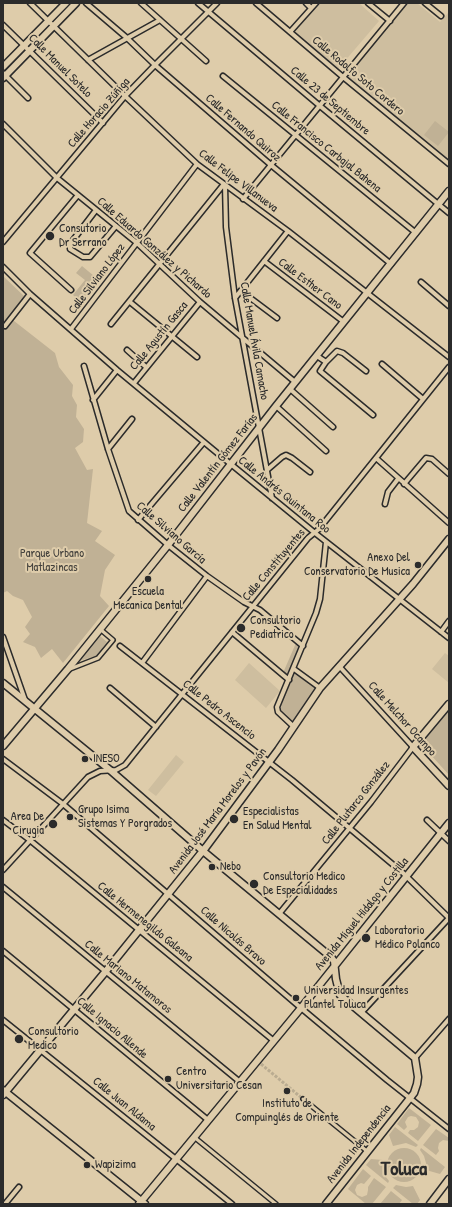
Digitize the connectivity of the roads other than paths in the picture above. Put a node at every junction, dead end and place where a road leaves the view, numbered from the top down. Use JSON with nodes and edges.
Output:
{"nodes":[{"id":1,"x":30,"y":3,"type":"edge"},
{"id":2,"x":66,"y":3,"type":"edge"},
{"id":3,"x":76,"y":3,"type":"edge"},
{"id":4,"x":86,"y":3,"type":"edge"},
{"id":5,"x":141,"y":3,"type":"edge"},
{"id":6,"x":198,"y":3,"type":"edge"},
{"id":7,"x":218,"y":3,"type":"edge"},
{"id":8,"x":256,"y":3,"type":"edge"},
{"id":9,"x":306,"y":3,"type":"edge"},
{"id":10,"x":316,"y":3,"type":"edge"},
{"id":11,"x":368,"y":3,"type":"edge"},
{"id":12,"x":404,"y":3,"type":"edge"},
{"id":13,"x":425,"y":3,"type":"edge"},
{"id":14,"x":311,"y":8,"type":"junction"},
{"id":15,"x":209,"y":12,"type":"junction"},
{"id":16,"x":441,"y":16,"type":"dead end"},
{"id":17,"x":160,"y":20,"type":"junction"},
{"id":18,"x":49,"y":21,"type":"junction"},
{"id":19,"x":390,"y":21,"type":"junction"},
{"id":20,"x":3,"y":25,"type":"edge"},
{"id":21,"x":54,"y":26,"type":"junction"},
{"id":22,"x":290,"y":32,"type":"junction"},
{"id":23,"x":127,"y":38,"type":"junction"},
{"id":24,"x":181,"y":38,"type":"junction"},
{"id":25,"x":25,"y":45,"type":"junction"},
{"id":26,"x":30,"y":50,"type":"junction"},
{"id":27,"x":88,"y":60,"type":"junction"},
{"id":28,"x":206,"y":61,"type":"dead end"},
{"id":29,"x":155,"y":65,"type":"junction"},
{"id":30,"x":3,"y":67,"type":"edge"},
{"id":31,"x":4,"y":75,"type":"edge"},
{"id":32,"x":224,"y":76,"type":"dead end"},
{"id":33,"x":343,"y":77,"type":"junction"},
{"id":34,"x":125,"y":96,"type":"junction"},
{"id":35,"x":28,"y":98,"type":"dead end"},
{"id":36,"x":320,"y":106,"type":"junction"},
{"id":37,"x":103,"y":123,"type":"junction"},
{"id":38,"x":3,"y":124,"type":"edge"},
{"id":39,"x":296,"y":135,"type":"junction"},
{"id":40,"x":197,"y":164,"type":"junction"},
{"id":41,"x":271,"y":164,"type":"junction"},
{"id":42,"x":449,"y":164,"type":"edge"},
{"id":43,"x":57,"y":178,"type":"junction"},
{"id":44,"x":224,"y":184,"type":"junction"},
{"id":45,"x":449,"y":191,"type":"edge"},
{"id":46,"x":78,"y":194,"type":"junction"},
{"id":47,"x":243,"y":198,"type":"junction"},
{"id":48,"x":439,"y":204,"type":"junction"},
{"id":49,"x":96,"y":210,"type":"junction"},
{"id":50,"x":449,"y":213,"type":"edge"},
{"id":51,"x":116,"y":226,"type":"junction"},
{"id":52,"x":288,"y":231,"type":"junction"},
{"id":53,"x":416,"y":233,"type":"junction"},
{"id":54,"x":3,"y":242,"type":"edge"},
{"id":55,"x":137,"y":244,"type":"junction"},
{"id":56,"x":264,"y":262,"type":"junction"},
{"id":57,"x":160,"y":264,"type":"junction"},
{"id":58,"x":391,"y":264,"type":"junction"},
{"id":59,"x":3,"y":267,"type":"edge"},
{"id":60,"x":421,"y":282,"type":"dead end"},
{"id":61,"x":71,"y":290,"type":"dead end"},
{"id":62,"x":241,"y":291,"type":"junction"},
{"id":63,"x":30,"y":294,"type":"junction"},
{"id":64,"x":368,"y":294,"type":"junction"},
{"id":65,"x":235,"y":298,"type":"junction"},
{"id":66,"x":130,"y":302,"type":"junction"},
{"id":67,"x":200,"y":302,"type":"junction"},
{"id":68,"x":449,"y":306,"type":"edge"},
{"id":69,"x":277,"y":318,"type":"dead end"},
{"id":70,"x":344,"y":322,"type":"junction"},
{"id":71,"x":111,"y":324,"type":"dead end"},
{"id":72,"x":6,"y":326,"type":"dead end"},
{"id":73,"x":71,"y":329,"type":"junction"},
{"id":74,"x":172,"y":336,"type":"junction"},
{"id":75,"x":242,"y":338,"type":"junction"},
{"id":76,"x":127,"y":350,"type":"dead end"},
{"id":77,"x":317,"y":356,"type":"junction"},
{"id":78,"x":197,"y":357,"type":"dead end"},
{"id":79,"x":449,"y":357,"type":"edge"},
{"id":80,"x":326,"y":362,"type":"junction"},
{"id":81,"x":382,"y":364,"type":"dead end"},
{"id":82,"x":84,"y":366,"type":"dead end"},
{"id":83,"x":146,"y":367,"type":"junction"},
{"id":84,"x":449,"y":367,"type":"edge"},
{"id":85,"x":118,"y":370,"type":"junction"},
{"id":86,"x":366,"y":371,"type":"dead end"},
{"id":87,"x":295,"y":382,"type":"junction"},
{"id":88,"x":134,"y":383,"type":"junction"},
{"id":89,"x":290,"y":389,"type":"junction"},
{"id":90,"x":423,"y":399,"type":"junction"},
{"id":91,"x":93,"y":400,"type":"junction"},
{"id":92,"x":276,"y":406,"type":"junction"},
{"id":93,"x":373,"y":415,"type":"dead end"},
{"id":94,"x":132,"y":419,"type":"dead end"},
{"id":95,"x":333,"y":427,"type":"dead end"},
{"id":96,"x":259,"y":428,"type":"junction"},
{"id":97,"x":204,"y":442,"type":"junction"},
{"id":98,"x":108,"y":449,"type":"junction"},
{"id":99,"x":326,"y":451,"type":"dead end"},
{"id":100,"x":376,"y":458,"type":"junction"},
{"id":101,"x":231,"y":464,"type":"junction"},
{"id":102,"x":267,"y":470,"type":"junction"},
{"id":103,"x":310,"y":472,"type":"dead end"},
{"id":104,"x":449,"y":474,"type":"edge"},
{"id":105,"x":398,"y":478,"type":"junction"},
{"id":106,"x":404,"y":484,"type":"junction"},
{"id":107,"x":272,"y":499,"type":"junction"},
{"id":108,"x":385,"y":504,"type":"dead end"},
{"id":109,"x":138,"y":520,"type":"junction"},
{"id":110,"x":449,"y":524,"type":"edge"},
{"id":111,"x":315,"y":533,"type":"junction"},
{"id":112,"x":449,"y":539,"type":"edge"},
{"id":113,"x":326,"y":542,"type":"junction"},
{"id":114,"x":168,"y":545,"type":"junction"},
{"id":115,"x":207,"y":576,"type":"junction"},
{"id":116,"x":398,"y":600,"type":"junction"},
{"id":117,"x":253,"y":606,"type":"junction"},
{"id":118,"x":449,"y":621,"type":"edge"},
{"id":119,"x":100,"y":629,"type":"junction"},
{"id":120,"x":232,"y":632,"type":"junction"},
{"id":121,"x":441,"y":632,"type":"junction"},
{"id":122,"x":3,"y":637,"type":"edge"},
{"id":123,"x":449,"y":638,"type":"edge"},
{"id":124,"x":120,"y":646,"type":"dead end"},
{"id":125,"x":303,"y":646,"type":"junction"},
{"id":126,"x":142,"y":663,"type":"junction"},
{"id":127,"x":339,"y":666,"type":"junction"},
{"id":128,"x":68,"y":669,"type":"junction"},
{"id":129,"x":294,"y":669,"type":"junction"},
{"id":130,"x":289,"y":680,"type":"junction"},
{"id":131,"x":3,"y":683,"type":"edge"},
{"id":132,"x":110,"y":688,"type":"dead end"},
{"id":133,"x":320,"y":688,"type":"junction"},
{"id":134,"x":182,"y":694,"type":"junction"},
{"id":135,"x":25,"y":701,"type":"junction"},
{"id":136,"x":449,"y":704,"type":"edge"},
{"id":137,"x":35,"y":709,"type":"junction"},
{"id":138,"x":156,"y":727,"type":"junction"},
{"id":139,"x":294,"y":727,"type":"junction"},
{"id":140,"x":3,"y":746,"type":"edge"},
{"id":141,"x":412,"y":747,"type":"junction"},
{"id":142,"x":3,"y":759,"type":"edge"},
{"id":143,"x":269,"y":762,"type":"junction"},
{"id":144,"x":110,"y":770,"type":"junction"},
{"id":145,"x":449,"y":786,"type":"edge"},
{"id":146,"x":63,"y":804,"type":"junction"},
{"id":147,"x":3,"y":820,"type":"edge"},
{"id":148,"x":427,"y":820,"type":"dead end"},
{"id":149,"x":449,"y":824,"type":"edge"},
{"id":150,"x":350,"y":829,"type":"junction"},
{"id":151,"x":441,"y":833,"type":"junction"},
{"id":152,"x":31,"y":841,"type":"junction"},
{"id":153,"x":449,"y":841,"type":"edge"},
{"id":154,"x":203,"y":851,"type":"junction"},
{"id":155,"x":3,"y":870,"type":"edge"},
{"id":156,"x":406,"y":877,"type":"junction"},
{"id":157,"x":3,"y":887,"type":"edge"},
{"id":158,"x":168,"y":894,"type":"junction"},
{"id":159,"x":279,"y":914,"type":"junction"},
{"id":160,"x":449,"y":918,"type":"edge"},
{"id":161,"x":139,"y":930,"type":"junction"},
{"id":162,"x":3,"y":951,"type":"edge"},
{"id":163,"x":334,"y":966,"type":"junction"},
{"id":164,"x":106,"y":971,"type":"junction"},
{"id":165,"x":301,"y":1008,"type":"junction"},
{"id":166,"x":74,"y":1009,"type":"junction"},
{"id":167,"x":361,"y":1013,"type":"junction"},
{"id":168,"x":449,"y":1019,"type":"edge"},
{"id":169,"x":3,"y":1020,"type":"edge"},
{"id":170,"x":274,"y":1041,"type":"junction"},
{"id":171,"x":40,"y":1049,"type":"junction"},
{"id":172,"x":415,"y":1058,"type":"junction"},
{"id":173,"x":240,"y":1082,"type":"junction"},
{"id":174,"x":4,"y":1093,"type":"edge"},
{"id":175,"x":410,"y":1098,"type":"junction"},
{"id":176,"x":303,"y":1099,"type":"tunnel mouth"},
{"id":177,"x":208,"y":1120,"type":"junction"},
{"id":178,"x":449,"y":1129,"type":"edge"},
{"id":179,"x":194,"y":1137,"type":"junction"},
{"id":180,"x":368,"y":1152,"type":"junction"},
{"id":181,"x":176,"y":1159,"type":"junction"},
{"id":182,"x":449,"y":1179,"type":"edge"},
{"id":183,"x":19,"y":1187,"type":"dead end"},
{"id":184,"x":141,"y":1203,"type":"edge"},
{"id":185,"x":5,"y":1204,"type":"edge"},
{"id":186,"x":232,"y":1204,"type":"edge"},
{"id":187,"x":276,"y":1204,"type":"edge"},
{"id":188,"x":326,"y":1204,"type":"edge"},
{"id":189,"x":430,"y":1204,"type":"edge"}],
"edges":[{"from":1,"to":18,"type":"street","name":"Calle Felipe Villanueva"},
{"from":2,"to":18,"type":"main road"},
{"from":3,"to":21,"type":"main road"},
{"from":4,"to":23,"type":"street","name":"Calle Fernando Quiroz"},
{"from":5,"to":17,"type":"street"},
{"from":6,"to":15,"type":"street","name":"Calle 23 de Septiembre"},
{"from":7,"to":15,"type":"street","name":"Calle Horacio Zúñiga"},
{"from":8,"to":22,"type":"street","name":"Calle Rodolfo Soto Cordero"},
{"from":9,"to":14,"type":"street"},
{"from":10,"to":14,"type":"street"},
{"from":11,"to":19,"type":"street"},
{"from":12,"to":19,"type":"street"},
{"from":13,"to":16,"type":"street"},
{"from":14,"to":22,"type":"street"},
{"from":15,"to":24,"type":"street","name":"Calle Horacio Zúñiga"},
{"from":15,"to":36,"type":"street","name":"Calle 23 de Septiembre"},
{"from":17,"to":23,"type":"street"},
{"from":17,"to":24,"type":"street"},
{"from":18,"to":21,"type":"street","name":"Calle Felipe Villanueva"},
{"from":18,"to":25,"type":"main road"},
{"from":19,"to":33,"type":"street"},
{"from":20,"to":25,"type":"street","name":"Calle Manuel Sotelo"},
{"from":21,"to":26,"type":"main road"},
{"from":21,"to":27,"type":"street","name":"Calle Felipe Villanueva"},
{"from":22,"to":33,"type":"street","name":"Calle Rodolfo Soto Cordero"},
{"from":23,"to":27,"type":"street"},
{"from":23,"to":29,"type":"street","name":"Calle Fernando Quiroz"},
{"from":24,"to":28,"type":"street"},
{"from":24,"to":29,"type":"street","name":"Calle Horacio Zúñiga"},
{"from":25,"to":26,"type":"street","name":"Calle Manuel Sotelo"},
{"from":25,"to":30,"type":"main road"},
{"from":26,"to":31,"type":"main road"},
{"from":26,"to":37,"type":"street","name":"Calle Manuel Sotelo"},
{"from":27,"to":34,"type":"street","name":"Calle Felipe Villanueva"},
{"from":29,"to":34,"type":"street","name":"Calle Horacio Zúñiga"},
{"from":29,"to":41,"type":"street","name":"Calle Fernando Quiroz"},
{"from":31,"to":35,"type":"street"},
{"from":32,"to":39,"type":"street","name":"Calle Francisco Carbajal Bahena"},
{"from":33,"to":36,"type":"street"},
{"from":33,"to":42,"type":"street","name":"Calle Rodolfo Soto Cordero"},
{"from":34,"to":37,"type":"street","name":"Calle Horacio Zúñiga"},
{"from":34,"to":40,"type":"street","name":"Calle Felipe Villanueva"},
{"from":36,"to":39,"type":"street"},
{"from":36,"to":48,"type":"street","name":"Calle 23 de Septiembre"},
{"from":37,"to":43,"type":"street","name":"Calle Horacio Zúñiga"},
{"from":38,"to":43,"type":"street","name":"Calle Eduardo González y Pichardo"},
{"from":39,"to":41,"type":"street"},
{"from":39,"to":53,"type":"street","name":"Calle Francisco Carbajal Bahena"},
{"from":40,"to":44,"type":"street","name":"Calle Felipe Villanueva"},
{"from":40,"to":55,"type":"street","name":"Calle Silviano López"},
{"from":41,"to":47,"type":"street"},
{"from":41,"to":58,"type":"street","name":"Calle Fernando Quiroz"},
{"from":43,"to":46,"type":"street","name":"Calle Eduardo González y Pichardo"},
{"from":43,"to":54,"type":"street","name":"Calle Horacio Zúñiga"},
{"from":44,"to":47,"type":"street","name":"Calle Felipe Villanueva"},
{"from":44,"to":57,"type":"street"},
{"from":44,"to":65,"type":"street","name":"Calle Manuel Ávila Camacho"},
{"from":45,"to":48,"type":"main road","name":"Calle Valentín Gómez Farías"},
{"from":46,"to":49,"type":"street","name":"Calle Eduardo González y Pichardo"},
{"from":46,"to":61,"type":"street"},
{"from":47,"to":52,"type":"street","name":"Calle Felipe Villanueva"},
{"from":48,"to":50,"type":"street","name":"Calle 23 de Septiembre"},
{"from":48,"to":53,"type":"main road","name":"Calle Valentín Gómez Farías"},
{"from":49,"to":51,"type":"street","name":"Calle Eduardo González y Pichardo"},
{"from":49,"to":51,"type":"street"},
{"from":51,"to":55,"type":"street","name":"Calle Eduardo González y Pichardo"},
{"from":52,"to":56,"type":"street"},
{"from":52,"to":64,"type":"street","name":"Calle Felipe Villanueva"},
{"from":53,"to":58,"type":"main road","name":"Calle Valentín Gómez Farías"},
{"from":55,"to":57,"type":"street","name":"Calle Eduardo González y Pichardo"},
{"from":55,"to":73,"type":"street","name":"Calle Silviano López"},
{"from":56,"to":62,"type":"street"},
{"from":56,"to":70,"type":"street","name":"Calle Esther Cano"},
{"from":57,"to":66,"type":"street"},
{"from":57,"to":67,"type":"street","name":"Calle Eduardo González y Pichardo"},
{"from":58,"to":64,"type":"main road","name":"Calle Valentín Gómez Farías"},
{"from":59,"to":63,"type":"street","name":"Calle Andrés Quintana Roo"},
{"from":60,"to":68,"type":"street"},
{"from":62,"to":65,"type":"street"},
{"from":62,"to":69,"type":"street"},
{"from":63,"to":72,"type":"street"},
{"from":63,"to":73,"type":"street","name":"Calle Andrés Quintana Roo"},
{"from":64,"to":70,"type":"main road","name":"Calle Valentín Gómez Farías"},
{"from":64,"to":79,"type":"street","name":"Calle Felipe Villanueva"},
{"from":65,"to":75,"type":"street","name":"Calle Manuel Ávila Camacho"},
{"from":66,"to":71,"type":"street"},
{"from":66,"to":74,"type":"street"},
{"from":67,"to":74,"type":"street","name":"Calle Agustín Gasca"},
{"from":67,"to":75,"type":"street","name":"Calle Eduardo González y Pichardo"},
{"from":70,"to":77,"type":"main road","name":"Calle Valentín Gómez Farías"},
{"from":73,"to":85,"type":"street","name":"Calle Andrés Quintana Roo"},
{"from":74,"to":78,"type":"street"},
{"from":74,"to":83,"type":"street","name":"Calle Agustín Gasca"},
{"from":75,"to":87,"type":"street","name":"Calle Eduardo González y Pichardo"},
{"from":75,"to":96,"type":"street","name":"Calle Manuel Ávila Camacho"},
{"from":76,"to":83,"type":"street"},
{"from":77,"to":80,"type":"street"},
{"from":77,"to":87,"type":"main road","name":"Calle Valentín Gómez Farías"},
{"from":80,"to":86,"type":"street"},
{"from":80,"to":93,"type":"street"},
{"from":81,"to":90,"type":"street"},
{"from":82,"to":91,"type":"street","name":"Calle Silviano García"},
{"from":83,"to":88,"type":"street","name":"Calle Agustín Gasca"},
{"from":84,"to":90,"type":"street","name":"Calle Constituyentes"},
{"from":85,"to":88,"type":"street","name":"Calle Andrés Quintana Roo"},
{"from":85,"to":91,"type":"street"},
{"from":87,"to":89,"type":"main road","name":"Calle Valentín Gómez Farías"},
{"from":88,"to":97,"type":"street","name":"Calle Andrés Quintana Roo"},
{"from":89,"to":92,"type":"main road","name":"Calle Valentín Gómez Farías"},
{"from":89,"to":95,"type":"street"},
{"from":90,"to":100,"type":"street","name":"Calle Constituyentes"},
{"from":91,"to":98,"type":"street","name":"Calle Silviano García"},
{"from":92,"to":96,"type":"main road","name":"Calle Valentín Gómez Farías"},
{"from":92,"to":99,"type":"street"},
{"from":94,"to":98,"type":"street"},
{"from":96,"to":101,"type":"main road","name":"Calle Valentín Gómez Farías"},
{"from":96,"to":102,"type":"street","name":"Calle Manuel Ávila Camacho"},
{"from":97,"to":101,"type":"street","name":"Calle Andrés Quintana Roo"},
{"from":97,"to":109,"type":"street"},
{"from":98,"to":109,"type":"street","name":"Calle Silviano García"},
{"from":100,"to":105,"type":"street"},
{"from":100,"to":111,"type":"street","name":"Calle Constituyentes"},
{"from":101,"to":107,"type":"street","name":"Calle Andrés Quintana Roo"},
{"from":101,"to":114,"type":"main road","name":"Calle Valentín Gómez Farías"},
{"from":102,"to":103,"type":"street"},
{"from":102,"to":107,"type":"street","name":"Calle Manuel Ávila Camacho"},
{"from":104,"to":106,"type":"street"},
{"from":105,"to":106,"type":"street"},
{"from":105,"to":108,"type":"street"},
{"from":106,"to":110,"type":"street"},
{"from":107,"to":111,"type":"street","name":"Calle Andrés Quintana Roo"},
{"from":109,"to":114,"type":"street","name":"Calle Silviano García"},
{"from":111,"to":113,"type":"street","name":"Calle Andrés Quintana Roo"},
{"from":111,"to":117,"type":"street","name":"Calle Constituyentes"},
{"from":112,"to":116,"type":"main road","name":"Avenida José María Morelos y Pavón"},
{"from":113,"to":116,"type":"street","name":"Calle Andrés Quintana Roo"},
{"from":113,"to":125,"type":"street"},
{"from":114,"to":115,"type":"street","name":"Calle Silviano García"},
{"from":114,"to":119,"type":"main road","name":"Calle Valentín Gómez Farías"},
{"from":115,"to":117,"type":"street","name":"Calle Silviano García"},
{"from":115,"to":126,"type":"street"},
{"from":116,"to":121,"type":"street","name":"Calle Andrés Quintana Roo"},
{"from":116,"to":127,"type":"main road","name":"Avenida José María Morelos y Pavón"},
{"from":117,"to":120,"type":"street","name":"Calle Constituyentes"},
{"from":117,"to":125,"type":"street","name":"Calle Silviano García"},
{"from":118,"to":121,"type":"street"},
{"from":119,"to":128,"type":"main road","name":"Calle Valentín Gómez Farías"},
{"from":119,"to":128,"type":"street"},
{"from":120,"to":130,"type":"street"},
{"from":120,"to":134,"type":"street","name":"Calle Constituyentes"},
{"from":121,"to":123,"type":"street","name":"Calle Andrés Quintana Roo"},
{"from":122,"to":135,"type":"street"},
{"from":124,"to":126,"type":"street","name":"Calle Pedro Ascencio"},
{"from":125,"to":129,"type":"street"},
{"from":126,"to":134,"type":"street","name":"Calle Pedro Ascencio"},
{"from":127,"to":133,"type":"main road","name":"Avenida José María Morelos y Pavón"},
{"from":127,"to":141,"type":"street","name":"Calle Melchor Ocampo"},
{"from":128,"to":137,"type":"main road","name":"Calle Valentín Gómez Farías"},
{"from":129,"to":130,"type":"street"},
{"from":129,"to":133,"type":"street"},
{"from":130,"to":139,"type":"street"},
{"from":131,"to":135,"type":"main road"},
{"from":132,"to":138,"type":"street"},
{"from":133,"to":139,"type":"main road","name":"Avenida José María Morelos y Pavón"},
{"from":134,"to":138,"type":"street","name":"Calle Constituyentes"},
{"from":134,"to":143,"type":"street","name":"Calle Pedro Ascencio"},
{"from":135,"to":137,"type":"main road"},
{"from":136,"to":141,"type":"main road","name":"Calle Plutarco González"},
{"from":137,"to":140,"type":"main road","name":"Calle Valentín Gómez Farías"},
{"from":137,"to":144,"type":"main road"},
{"from":138,"to":144,"type":"street","name":"Calle Constituyentes"},
{"from":139,"to":143,"type":"main road","name":"Avenida José María Morelos y Pavón"},
{"from":141,"to":145,"type":"main road","name":"Calle Melchor Ocampo"},
{"from":141,"to":150,"type":"street","name":"Calle Plutarco González"},
{"from":142,"to":146,"type":"street","name":"Calle Nicolás Bravo"},
{"from":143,"to":150,"type":"street","name":"Calle Pedro Ascencio"},
{"from":143,"to":154,"type":"main road","name":"Avenida José María Morelos y Pavón"},
{"from":144,"to":146,"type":"street","name":"Calle Constituyentes"},
{"from":144,"to":154,"type":"main road"},
{"from":146,"to":152,"type":"street","name":"Calle Constituyentes"},
{"from":146,"to":158,"type":"street","name":"Calle Nicolás Bravo"},
{"from":147,"to":152,"type":"street","name":"Calle Hermenegildo Galeana"},
{"from":148,"to":151,"type":"street"},
{"from":149,"to":151,"type":"main road","name":"Avenida Miguel Hidalgo y Costilla"},
{"from":150,"to":156,"type":"street","name":"Calle Pedro Ascencio"},
{"from":150,"to":159,"type":"street","name":"Calle Plutarco González"},
{"from":151,"to":153,"type":"street"},
{"from":151,"to":156,"type":"main road","name":"Avenida Miguel Hidalgo y Costilla"},
{"from":152,"to":155,"type":"street","name":"Calle Constituyentes"},
{"from":152,"to":161,"type":"street","name":"Calle Hermenegildo Galeana"},
{"from":154,"to":158,"type":"main road","name":"Avenida José María Morelos y Pavón"},
{"from":154,"to":159,"type":"main road"},
{"from":156,"to":160,"type":"street","name":"Calle Pedro Ascencio"},
{"from":156,"to":163,"type":"main road","name":"Avenida Miguel Hidalgo y Costilla"},
{"from":157,"to":164,"type":"street","name":"Calle Mariano Matamoros"},
{"from":158,"to":161,"type":"main road","name":"Avenida José María Morelos y Pavón"},
{"from":158,"to":165,"type":"street","name":"Calle Nicolás Bravo"},
{"from":159,"to":163,"type":"main road"},
{"from":160,"to":167,"type":"street"},
{"from":161,"to":164,"type":"main road","name":"Avenida José María Morelos y Pavón"},
{"from":161,"to":170,"type":"street","name":"Calle Hermenegildo Galeana"},
{"from":162,"to":166,"type":"street","name":"Calle Ignacio Allende"},
{"from":163,"to":165,"type":"main road","name":"Avenida Miguel Hidalgo y Costilla"},
{"from":163,"to":167,"type":"main road"},
{"from":164,"to":166,"type":"main road","name":"Avenida José María Morelos y Pavón"},
{"from":164,"to":173,"type":"street","name":"Calle Mariano Matamoros"},
{"from":165,"to":170,"type":"main road","name":"Avenida Miguel Hidalgo y Costilla"},
{"from":165,"to":175,"type":"street","name":"Calle Nicolás Bravo"},
{"from":166,"to":171,"type":"main road","name":"Avenida José María Morelos y Pavón"},
{"from":166,"to":177,"type":"street","name":"Calle Ignacio Allende"},
{"from":167,"to":172,"type":"main road"},
{"from":168,"to":172,"type":"street"},
{"from":169,"to":171,"type":"street","name":"Calle Juan Aldama"},
{"from":170,"to":173,"type":"main road","name":"Avenida Miguel Hidalgo y Costilla"},
{"from":171,"to":174,"type":"main road","name":"Avenida José María Morelos y Pavón"},
{"from":171,"to":181,"type":"street","name":"Calle Juan Aldama"},
{"from":172,"to":175,"type":"main road","name":"Avenida Independencia"},
{"from":173,"to":177,"type":"main road","name":"Avenida Miguel Hidalgo y Costilla"},
{"from":174,"to":184,"type":"main road"},
{"from":175,"to":178,"type":"street","name":"Calle Nicolás Bravo"},
{"from":175,"to":180,"type":"main road","name":"Avenida Independencia"},
{"from":176,"to":180,"type":"street"},
{"from":177,"to":179,"type":"main road","name":"Avenida Miguel Hidalgo y Costilla"},
{"from":179,"to":181,"type":"main road","name":"Avenida Miguel Hidalgo y Costilla"},
{"from":179,"to":187,"type":"street"},
{"from":180,"to":188,"type":"main road","name":"Avenida Independencia"},
{"from":181,"to":184,"type":"main road","name":"Avenida Miguel Hidalgo y Costilla"},
{"from":181,"to":186,"type":"street","name":"Calle Juan Aldama"},
{"from":182,"to":189,"type":"main road"},
{"from":183,"to":185,"type":"street"}]}
